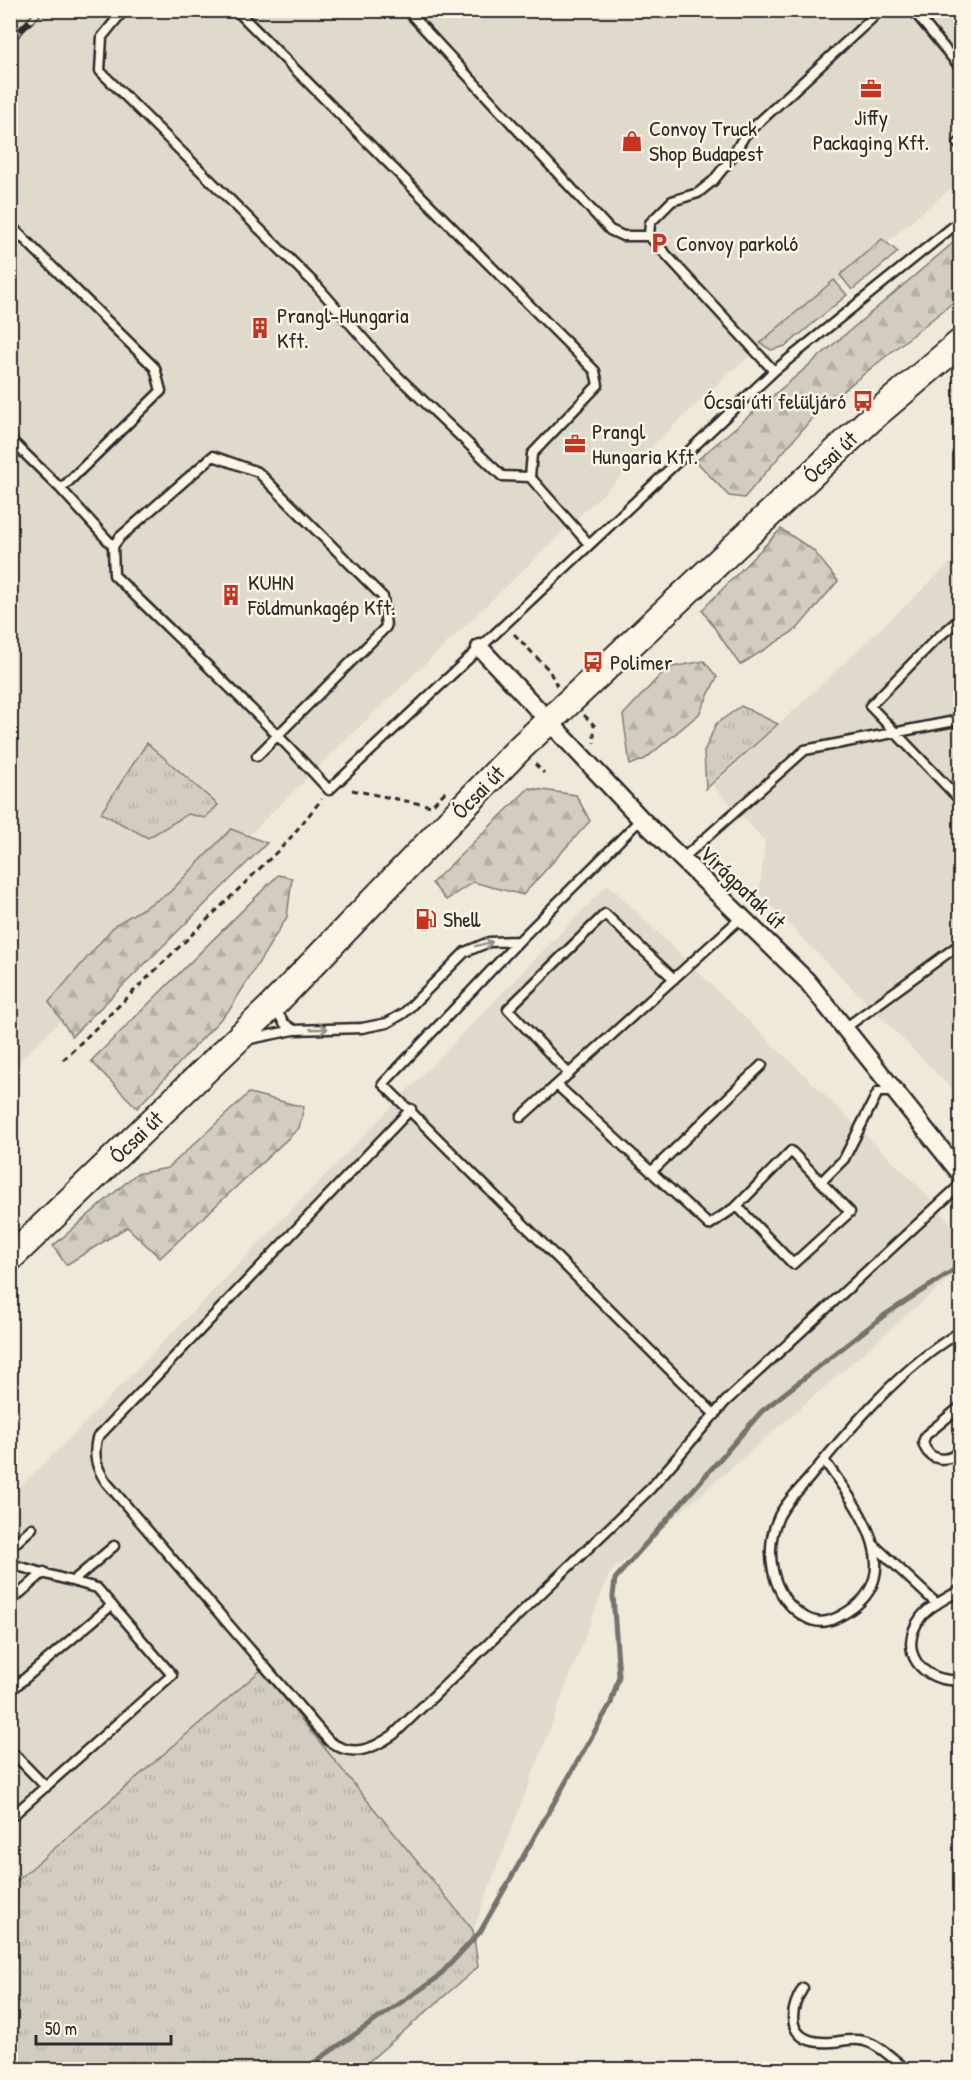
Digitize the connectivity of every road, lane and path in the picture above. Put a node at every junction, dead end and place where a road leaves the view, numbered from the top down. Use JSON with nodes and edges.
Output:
{"nodes":[{"id":1,"x":124,"y":10,"type":"edge"},
{"id":2,"x":236,"y":10,"type":"edge"},
{"id":3,"x":407,"y":10,"type":"edge"},
{"id":4,"x":881,"y":10,"type":"edge"},
{"id":5,"x":913,"y":10,"type":"edge"},
{"id":6,"x":960,"y":67,"type":"edge"},
{"id":7,"x":960,"y":221,"type":"edge"},
{"id":8,"x":10,"y":225,"type":"edge"},
{"id":9,"x":649,"y":236,"type":"junction"},
{"id":10,"x":960,"y":343,"type":"edge"},
{"id":11,"x":774,"y":370,"type":"junction"},
{"id":12,"x":10,"y":439,"type":"edge"},
{"id":13,"x":530,"y":477,"type":"junction"},
{"id":14,"x":61,"y":489,"type":"junction"},
{"id":15,"x":589,"y":544,"type":"junction"},
{"id":16,"x":113,"y":546,"type":"junction"},
{"id":17,"x":960,"y":619,"type":"edge"},
{"id":18,"x":480,"y":648,"type":"junction"},
{"id":19,"x":960,"y":720,"type":"edge"},
{"id":20,"x":550,"y":722,"type":"junction"},
{"id":21,"x":896,"y":732,"type":"junction"},
{"id":22,"x":278,"y":738,"type":"junction"},
{"id":23,"x":519,"y":749,"type":"junction"},
{"id":24,"x":257,"y":756,"type":"dead end"},
{"id":25,"x":544,"y":773,"type":"dead end"},
{"id":26,"x":329,"y":790,"type":"junction"},
{"id":27,"x":352,"y":790,"type":"dead end"},
{"id":28,"x":447,"y":790,"type":"dead end"},
{"id":29,"x":960,"y":800,"type":"edge"},
{"id":30,"x":641,"y":819,"type":"junction"},
{"id":31,"x":682,"y":859,"type":"junction"},
{"id":32,"x":742,"y":917,"type":"junction"},
{"id":33,"x":519,"y":940,"type":"junction"},
{"id":34,"x":960,"y":944,"type":"edge"},
{"id":35,"x":674,"y":979,"type":"junction"},
{"id":36,"x":273,"y":1005,"type":"junction"},
{"id":37,"x":845,"y":1028,"type":"junction"},
{"id":38,"x":294,"y":1030,"type":"junction"},
{"id":39,"x":63,"y":1060,"type":"dead end"},
{"id":40,"x":762,"y":1065,"type":"dead end"},
{"id":41,"x":569,"y":1074,"type":"junction"},
{"id":42,"x":557,"y":1085,"type":"junction"},
{"id":43,"x":896,"y":1092,"type":"junction"},
{"id":44,"x":181,"y":1093,"type":"junction"},
{"id":45,"x":411,"y":1109,"type":"junction"},
{"id":46,"x":521,"y":1117,"type":"dead end"},
{"id":47,"x":651,"y":1172,"type":"junction"},
{"id":48,"x":960,"y":1173,"type":"edge"},
{"id":49,"x":821,"y":1182,"type":"junction"},
{"id":50,"x":960,"y":1185,"type":"edge"},
{"id":51,"x":737,"y":1206,"type":"junction"},
{"id":52,"x":10,"y":1258,"type":"edge"},
{"id":53,"x":960,"y":1332,"type":"edge"},
{"id":54,"x":960,"y":1407,"type":"edge"},
{"id":55,"x":714,"y":1415,"type":"junction"},
{"id":56,"x":960,"y":1451,"type":"edge"},
{"id":57,"x":824,"y":1460,"type":"junction"},
{"id":58,"x":32,"y":1528,"type":"dead end"},
{"id":59,"x":874,"y":1545,"type":"junction"},
{"id":60,"x":114,"y":1546,"type":"dead end"},
{"id":61,"x":10,"y":1548,"type":"edge"},
{"id":62,"x":10,"y":1564,"type":"edge"},
{"id":63,"x":44,"y":1572,"type":"junction"},
{"id":64,"x":73,"y":1581,"type":"junction"},
{"id":65,"x":960,"y":1590,"type":"edge"},
{"id":66,"x":10,"y":1602,"type":"edge"},
{"id":67,"x":937,"y":1604,"type":"junction"},
{"id":68,"x":112,"y":1605,"type":"junction"},
{"id":69,"x":960,"y":1680,"type":"edge"},
{"id":70,"x":10,"y":1692,"type":"edge"},
{"id":71,"x":10,"y":1750,"type":"edge"},
{"id":72,"x":46,"y":1787,"type":"junction"},
{"id":73,"x":10,"y":1818,"type":"edge"},
{"id":74,"x":803,"y":1988,"type":"dead end"},
{"id":75,"x":907,"y":2070,"type":"edge"}],
"edges":[{"from":1,"to":13,"type":"lane"},
{"from":2,"to":13,"type":"lane"},
{"from":3,"to":9,"type":"lane"},
{"from":4,"to":9,"type":"lane"},
{"from":5,"to":6,"type":"lane"},
{"from":7,"to":11,"type":"lane"},
{"from":8,"to":14,"type":"lane"},
{"from":9,"to":11,"type":"lane"},
{"from":10,"to":20,"type":"main road","name":"Ócsai út"},
{"from":11,"to":15,"type":"lane"},
{"from":12,"to":14,"type":"lane"},
{"from":13,"to":15,"type":"lane"},
{"from":14,"to":16,"type":"lane"},
{"from":15,"to":18,"type":"lane"},
{"from":16,"to":22,"type":"lane"},
{"from":16,"to":22,"type":"lane"},
{"from":17,"to":21,"type":"lane"},
{"from":18,"to":20,"type":"street","name":"Virágpatak út"},
{"from":18,"to":26,"type":"lane"},
{"from":19,"to":21,"type":"lane"},
{"from":20,"to":23,"type":"main road","name":"Ócsai út"},
{"from":20,"to":30,"type":"street","name":"Virágpatak út"},
{"from":21,"to":29,"type":"lane"},
{"from":21,"to":31,"type":"lane"},
{"from":22,"to":24,"type":"lane"},
{"from":22,"to":26,"type":"lane"},
{"from":23,"to":25,"type":"path"},
{"from":23,"to":36,"type":"main road","name":"Ócsai út"},
{"from":26,"to":39,"type":"path"},
{"from":27,"to":28,"type":"path"},
{"from":30,"to":31,"type":"street","name":"Virágpatak út"},
{"from":30,"to":33,"type":"lane"},
{"from":31,"to":32,"type":"street","name":"Virágpatak út"},
{"from":32,"to":35,"type":"lane"},
{"from":32,"to":37,"type":"street","name":"Virágpatak út"},
{"from":38,"to":33,"type":"lane","one_way":true},
{"from":33,"to":45,"type":"lane"},
{"from":34,"to":37,"type":"lane"},
{"from":35,"to":41,"type":"lane"},
{"from":35,"to":41,"type":"lane"},
{"from":36,"to":38,"type":"lane"},
{"from":36,"to":44,"type":"main road","name":"Ócsai út"},
{"from":37,"to":43,"type":"street","name":"Virágpatak út"},
{"from":38,"to":44,"type":"lane"},
{"from":40,"to":47,"type":"lane"},
{"from":41,"to":42,"type":"lane"},
{"from":42,"to":46,"type":"lane"},
{"from":42,"to":47,"type":"lane"},
{"from":43,"to":48,"type":"street","name":"Virágpatak út"},
{"from":43,"to":49,"type":"lane"},
{"from":44,"to":52,"type":"main road","name":"Ócsai út"},
{"from":45,"to":55,"type":"lane"},
{"from":45,"to":55,"type":"lane"},
{"from":47,"to":51,"type":"lane"},
{"from":49,"to":51,"type":"lane"},
{"from":49,"to":51,"type":"lane"},
{"from":50,"to":55,"type":"lane"},
{"from":53,"to":57,"type":"lane"},
{"from":54,"to":56,"type":"lane"},
{"from":57,"to":59,"type":"lane"},
{"from":57,"to":59,"type":"lane"},
{"from":58,"to":61,"type":"lane"},
{"from":59,"to":67,"type":"lane"},
{"from":60,"to":64,"type":"lane"},
{"from":62,"to":63,"type":"lane"},
{"from":63,"to":64,"type":"lane"},
{"from":63,"to":66,"type":"lane"},
{"from":64,"to":68,"type":"lane"},
{"from":65,"to":67,"type":"lane"},
{"from":67,"to":69,"type":"lane"},
{"from":68,"to":70,"type":"lane"},
{"from":68,"to":72,"type":"lane"},
{"from":71,"to":72,"type":"lane"},
{"from":72,"to":73,"type":"lane"},
{"from":74,"to":75,"type":"lane"}]}
